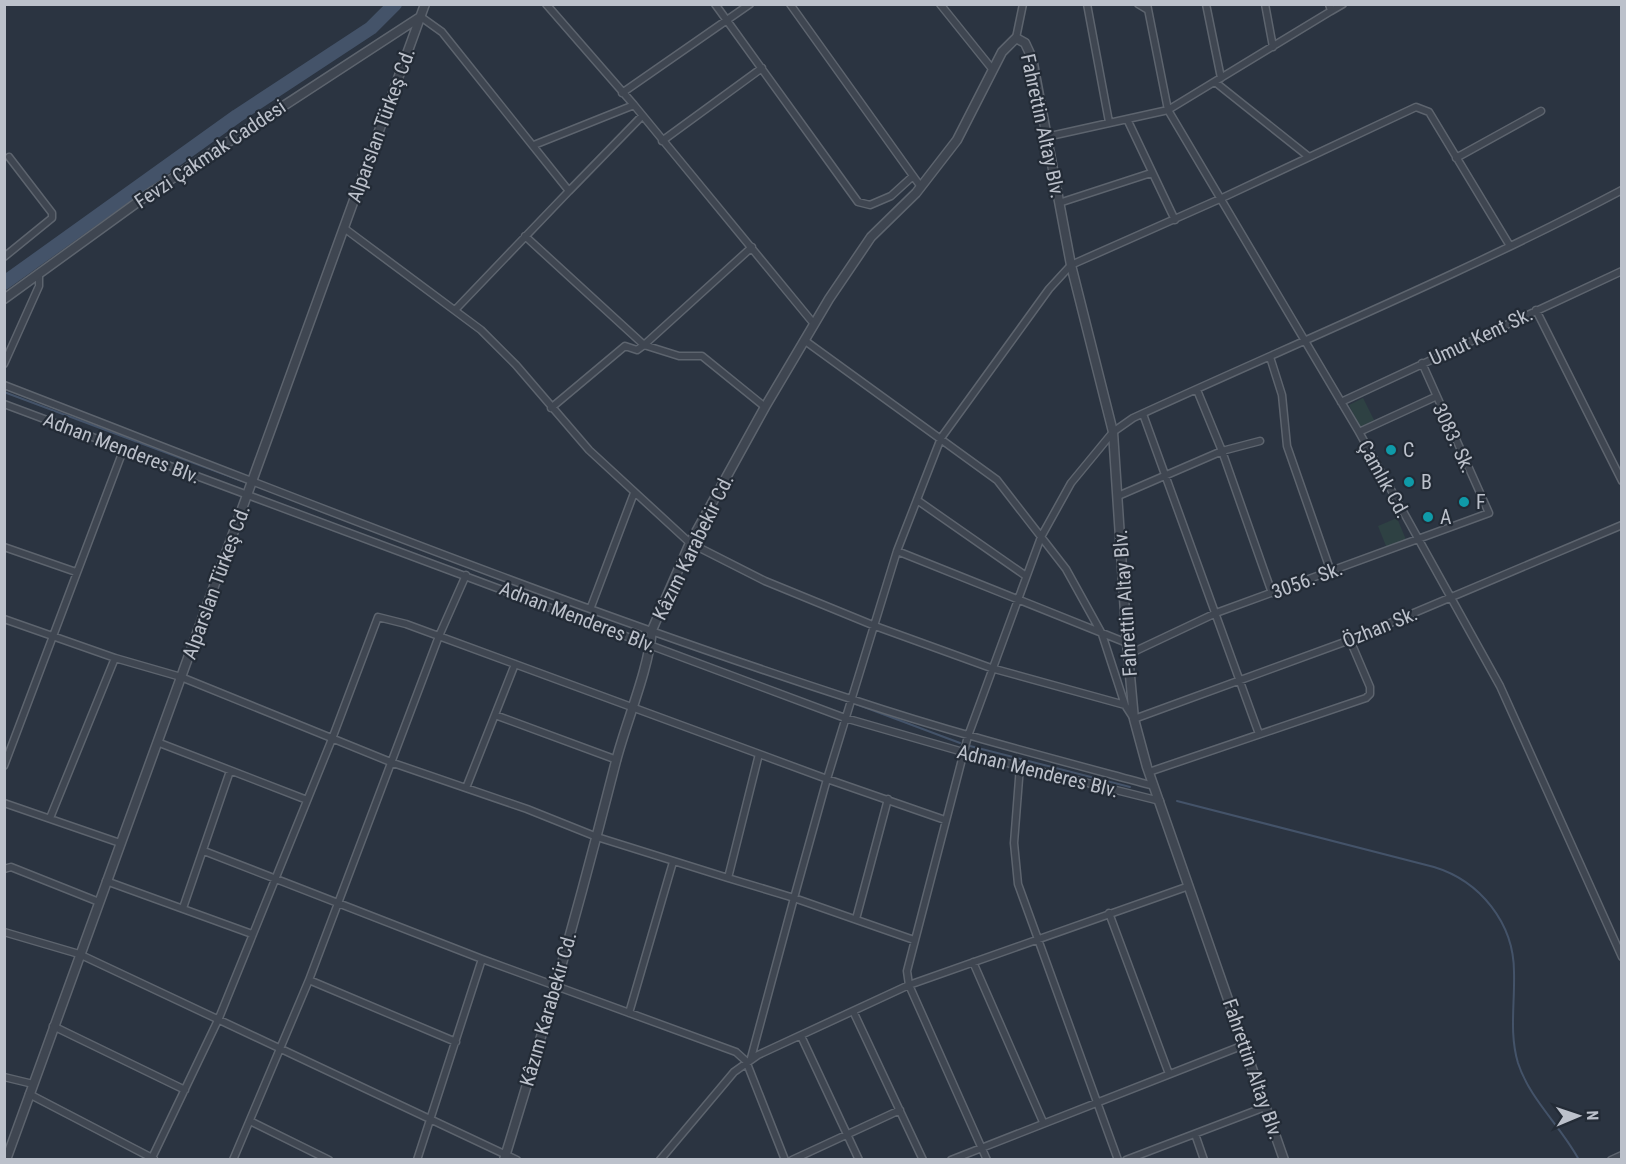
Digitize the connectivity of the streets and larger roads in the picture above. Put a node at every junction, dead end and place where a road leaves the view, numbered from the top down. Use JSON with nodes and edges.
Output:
{"nodes":[{"id":1,"x":425,"y":4,"type":"edge"},
{"id":2,"x":546,"y":4,"type":"edge"},
{"id":3,"x":716,"y":4,"type":"edge"},
{"id":4,"x":750,"y":4,"type":"edge"},
{"id":5,"x":790,"y":4,"type":"edge"},
{"id":6,"x":940,"y":4,"type":"edge"},
{"id":7,"x":1023,"y":4,"type":"edge"},
{"id":8,"x":1087,"y":4,"type":"edge"},
{"id":9,"x":1138,"y":4,"type":"edge"},
{"id":10,"x":1206,"y":4,"type":"edge"},
{"id":11,"x":1265,"y":4,"type":"edge"},
{"id":12,"x":1342,"y":4,"type":"edge"},
{"id":13,"x":1148,"y":7,"type":"edge"},
{"id":14,"x":1330,"y":8,"type":"edge"},
{"id":15,"x":420,"y":16,"type":"junction"},
{"id":16,"x":727,"y":21,"type":"junction"},
{"id":17,"x":1016,"y":38,"type":"junction"},
{"id":18,"x":1273,"y":47,"type":"junction"},
{"id":19,"x":762,"y":68,"type":"junction"},
{"id":20,"x":993,"y":70,"type":"junction"},
{"id":21,"x":1218,"y":80,"type":"junction"},
{"id":22,"x":622,"y":93,"type":"junction"},
{"id":23,"x":634,"y":105,"type":"junction"},
{"id":24,"x":1168,"y":110,"type":"junction"},
{"id":25,"x":1541,"y":111,"type":"dead end"},
{"id":26,"x":642,"y":116,"type":"junction"},
{"id":27,"x":1126,"y":119,"type":"junction"},
{"id":28,"x":1109,"y":122,"type":"junction"},
{"id":29,"x":1046,"y":137,"type":"junction"},
{"id":30,"x":662,"y":141,"type":"junction"},
{"id":31,"x":534,"y":145,"type":"junction"},
{"id":32,"x":9,"y":157,"type":"dead end"},
{"id":33,"x":1309,"y":157,"type":"junction"},
{"id":34,"x":1456,"y":158,"type":"junction"},
{"id":35,"x":1151,"y":172,"type":"junction"},
{"id":36,"x":913,"y":176,"type":"junction"},
{"id":37,"x":921,"y":187,"type":"junction"},
{"id":38,"x":1622,"y":190,"type":"edge"},
{"id":39,"x":569,"y":191,"type":"junction"},
{"id":40,"x":1222,"y":198,"type":"junction"},
{"id":41,"x":1059,"y":203,"type":"junction"},
{"id":42,"x":1174,"y":220,"type":"junction"},
{"id":43,"x":344,"y":228,"type":"junction"},
{"id":44,"x":525,"y":236,"type":"junction"},
{"id":45,"x":1510,"y":246,"type":"junction"},
{"id":46,"x":752,"y":248,"type":"junction"},
{"id":47,"x":4,"y":257,"type":"edge"},
{"id":48,"x":1071,"y":265,"type":"junction"},
{"id":49,"x":1622,"y":271,"type":"edge"},
{"id":50,"x":39,"y":273,"type":"junction"},
{"id":51,"x":4,"y":298,"type":"edge"},
{"id":52,"x":456,"y":309,"type":"junction"},
{"id":53,"x":1536,"y":310,"type":"junction"},
{"id":54,"x":814,"y":324,"type":"junction"},
{"id":55,"x":804,"y":340,"type":"junction"},
{"id":56,"x":1306,"y":342,"type":"junction"},
{"id":57,"x":644,"y":345,"type":"junction"},
{"id":58,"x":1270,"y":357,"type":"junction"},
{"id":59,"x":1422,"y":363,"type":"junction"},
{"id":60,"x":4,"y":364,"type":"edge"},
{"id":61,"x":4,"y":385,"type":"edge"},
{"id":62,"x":1197,"y":390,"type":"junction"},
{"id":63,"x":1435,"y":397,"type":"junction"},
{"id":64,"x":1341,"y":402,"type":"junction"},
{"id":65,"x":4,"y":404,"type":"edge"},
{"id":66,"x":765,"y":406,"type":"junction"},
{"id":67,"x":551,"y":408,"type":"junction"},
{"id":68,"x":1143,"y":414,"type":"junction"},
{"id":69,"x":1113,"y":432,"type":"junction"},
{"id":70,"x":1359,"y":432,"type":"junction"},
{"id":71,"x":941,"y":438,"type":"junction"},
{"id":72,"x":1260,"y":441,"type":"dead end"},
{"id":73,"x":124,"y":448,"type":"junction"},
{"id":74,"x":1222,"y":451,"type":"junction"},
{"id":75,"x":1165,"y":474,"type":"junction"},
{"id":76,"x":254,"y":481,"type":"junction"},
{"id":77,"x":1622,"y":481,"type":"edge"},
{"id":78,"x":634,"y":493,"type":"junction"},
{"id":79,"x":1118,"y":496,"type":"junction"},
{"id":80,"x":248,"y":497,"type":"junction"},
{"id":81,"x":917,"y":500,"type":"junction"},
{"id":82,"x":1489,"y":513,"type":"joint"},
{"id":83,"x":1622,"y":525,"type":"edge"},
{"id":84,"x":1041,"y":537,"type":"junction"},
{"id":85,"x":1418,"y":540,"type":"junction"},
{"id":86,"x":690,"y":543,"type":"junction"},
{"id":87,"x":4,"y":547,"type":"edge"},
{"id":88,"x":897,"y":551,"type":"junction"},
{"id":89,"x":76,"y":572,"type":"junction"},
{"id":90,"x":1331,"y":572,"type":"junction"},
{"id":91,"x":466,"y":575,"type":"junction"},
{"id":92,"x":1026,"y":576,"type":"junction"},
{"id":93,"x":1272,"y":593,"type":"junction"},
{"id":94,"x":1449,"y":598,"type":"junction"},
{"id":95,"x":1017,"y":600,"type":"junction"},
{"id":96,"x":591,"y":607,"type":"junction"},
{"id":97,"x":1216,"y":613,"type":"junction"},
{"id":98,"x":4,"y":619,"type":"edge"},
{"id":99,"x":875,"y":626,"type":"junction"},
{"id":100,"x":652,"y":630,"type":"junction"},
{"id":101,"x":1102,"y":634,"type":"junction"},
{"id":102,"x":52,"y":636,"type":"junction"},
{"id":103,"x":439,"y":636,"type":"junction"},
{"id":104,"x":1350,"y":640,"type":"junction"},
{"id":105,"x":1126,"y":643,"type":"junction"},
{"id":106,"x":651,"y":645,"type":"junction"},
{"id":107,"x":1127,"y":655,"type":"junction"},
{"id":108,"x":115,"y":658,"type":"junction"},
{"id":109,"x":515,"y":664,"type":"junction"},
{"id":110,"x":991,"y":668,"type":"junction"},
{"id":111,"x":181,"y":677,"type":"junction"},
{"id":112,"x":1242,"y":680,"type":"junction"},
{"id":113,"x":852,"y":700,"type":"junction"},
{"id":114,"x":1125,"y":705,"type":"junction"},
{"id":115,"x":631,"y":707,"type":"junction"},
{"id":116,"x":495,"y":715,"type":"junction"},
{"id":117,"x":845,"y":718,"type":"junction"},
{"id":118,"x":1134,"y":719,"type":"junction"},
{"id":119,"x":1259,"y":734,"type":"junction"},
{"id":120,"x":968,"y":736,"type":"junction"},
{"id":121,"x":332,"y":739,"type":"junction"},
{"id":122,"x":157,"y":742,"type":"junction"},
{"id":123,"x":963,"y":752,"type":"junction"},
{"id":124,"x":759,"y":754,"type":"junction"},
{"id":125,"x":6,"y":755,"type":"edge"},
{"id":126,"x":616,"y":760,"type":"junction"},
{"id":127,"x":393,"y":763,"type":"junction"},
{"id":128,"x":4,"y":766,"type":"edge"},
{"id":129,"x":1020,"y":766,"type":"junction"},
{"id":130,"x":230,"y":771,"type":"junction"},
{"id":131,"x":1149,"y":772,"type":"junction"},
{"id":132,"x":827,"y":779,"type":"junction"},
{"id":133,"x":1154,"y":786,"type":"junction"},
{"id":134,"x":466,"y":788,"type":"junction"},
{"id":135,"x":307,"y":800,"type":"junction"},
{"id":136,"x":888,"y":800,"type":"junction"},
{"id":137,"x":1160,"y":801,"type":"junction"},
{"id":138,"x":4,"y":803,"type":"edge"},
{"id":139,"x":50,"y":818,"type":"junction"},
{"id":140,"x":945,"y":820,"type":"junction"},
{"id":141,"x":597,"y":837,"type":"junction"},
{"id":142,"x":120,"y":843,"type":"junction"},
{"id":143,"x":204,"y":851,"type":"junction"},
{"id":144,"x":673,"y":862,"type":"junction"},
{"id":145,"x":4,"y":869,"type":"edge"},
{"id":146,"x":275,"y":878,"type":"junction"},
{"id":147,"x":728,"y":878,"type":"junction"},
{"id":148,"x":106,"y":881,"type":"junction"},
{"id":149,"x":1189,"y":886,"type":"junction"},
{"id":150,"x":794,"y":898,"type":"junction"},
{"id":151,"x":99,"y":902,"type":"junction"},
{"id":152,"x":338,"y":903,"type":"junction"},
{"id":153,"x":183,"y":908,"type":"junction"},
{"id":154,"x":1109,"y":913,"type":"junction"},
{"id":155,"x":856,"y":919,"type":"junction"},
{"id":156,"x":4,"y":932,"type":"edge"},
{"id":157,"x":252,"y":934,"type":"junction"},
{"id":158,"x":1037,"y":939,"type":"junction"},
{"id":159,"x":914,"y":940,"type":"junction"},
{"id":160,"x":79,"y":954,"type":"junction"},
{"id":161,"x":1622,"y":957,"type":"edge"},
{"id":162,"x":482,"y":959,"type":"junction"},
{"id":163,"x":973,"y":962,"type":"junction"},
{"id":164,"x":309,"y":980,"type":"junction"},
{"id":165,"x":555,"y":985,"type":"junction"},
{"id":166,"x":909,"y":985,"type":"junction"},
{"id":167,"x":853,"y":1011,"type":"junction"},
{"id":168,"x":629,"y":1013,"type":"junction"},
{"id":169,"x":219,"y":1018,"type":"junction"},
{"id":170,"x":53,"y":1026,"type":"junction"},
{"id":171,"x":801,"y":1036,"type":"junction"},
{"id":172,"x":456,"y":1042,"type":"junction"},
{"id":173,"x":1244,"y":1045,"type":"junction"},
{"id":174,"x":279,"y":1048,"type":"junction"},
{"id":175,"x":749,"y":1060,"type":"junction"},
{"id":176,"x":1169,"y":1074,"type":"junction"},
{"id":177,"x":4,"y":1077,"type":"edge"},
{"id":178,"x":33,"y":1084,"type":"junction"},
{"id":179,"x":185,"y":1089,"type":"junction"},
{"id":180,"x":29,"y":1094,"type":"junction"},
{"id":181,"x":1097,"y":1101,"type":"junction"},
{"id":182,"x":1265,"y":1107,"type":"junction"},
{"id":183,"x":900,"y":1110,"type":"junction"},
{"id":184,"x":430,"y":1119,"type":"junction"},
{"id":185,"x":250,"y":1120,"type":"junction"},
{"id":186,"x":1042,"y":1122,"type":"junction"},
{"id":187,"x":848,"y":1134,"type":"junction"},
{"id":188,"x":1195,"y":1134,"type":"junction"},
{"id":189,"x":981,"y":1146,"type":"junction"},
{"id":190,"x":1622,"y":1155,"type":"edge"},
{"id":191,"x":318,"y":1157,"type":"edge"},
{"id":192,"x":505,"y":1157,"type":"edge"},
{"id":193,"x":6,"y":1159,"type":"edge"},
{"id":194,"x":153,"y":1159,"type":"edge"},
{"id":195,"x":233,"y":1160,"type":"edge"},
{"id":196,"x":329,"y":1160,"type":"edge"},
{"id":197,"x":417,"y":1160,"type":"edge"},
{"id":198,"x":517,"y":1160,"type":"edge"},
{"id":199,"x":660,"y":1160,"type":"edge"},
{"id":200,"x":785,"y":1160,"type":"edge"},
{"id":201,"x":792,"y":1160,"type":"edge"},
{"id":202,"x":859,"y":1160,"type":"edge"},
{"id":203,"x":923,"y":1160,"type":"edge"},
{"id":204,"x":951,"y":1160,"type":"edge"},
{"id":205,"x":987,"y":1160,"type":"edge"},
{"id":206,"x":1118,"y":1160,"type":"edge"},
{"id":207,"x":1126,"y":1160,"type":"edge"},
{"id":208,"x":1204,"y":1160,"type":"edge"},
{"id":209,"x":1284,"y":1160,"type":"edge"},
{"id":210,"x":1611,"y":1160,"type":"edge"}],
"edges":[{"from":1,"to":15,"type":"street","name":"Alparslan Türkeş Cd."},
{"from":2,"to":22,"type":"street"},
{"from":3,"to":16,"type":"street"},
{"from":4,"to":16,"type":"street"},
{"from":5,"to":36,"type":"street"},
{"from":6,"to":20,"type":"street"},
{"from":7,"to":17,"type":"street"},
{"from":8,"to":28,"type":"street"},
{"from":9,"to":13,"type":"street"},
{"from":10,"to":21,"type":"street"},
{"from":11,"to":18,"type":"street"},
{"from":12,"to":14,"type":"street"},
{"from":13,"to":24,"type":"street","name":"Çamlık Cd."},
{"from":14,"to":18,"type":"street"},
{"from":15,"to":31,"type":"street"},
{"from":15,"to":43,"type":"street","name":"Alparslan Türkeş Cd."},
{"from":15,"to":50,"type":"street","name":"Fevzi Çakmak Caddesi"},
{"from":16,"to":19,"type":"street"},
{"from":16,"to":22,"type":"street"},
{"from":17,"to":20,"type":"street","name":"Kâzım Karabekir Cd."},
{"from":17,"to":29,"type":"street","name":"Fahrettin Altay Blv."},
{"from":18,"to":21,"type":"street"},
{"from":19,"to":30,"type":"street"},
{"from":19,"to":36,"type":"street"},
{"from":20,"to":37,"type":"street","name":"Kâzım Karabekir Cd."},
{"from":21,"to":24,"type":"street"},
{"from":21,"to":33,"type":"street"},
{"from":22,"to":23,"type":"street"},
{"from":23,"to":26,"type":"street"},
{"from":23,"to":31,"type":"street"},
{"from":24,"to":27,"type":"street"},
{"from":24,"to":40,"type":"street","name":"Çamlık Cd."},
{"from":25,"to":34,"type":"street"},
{"from":26,"to":30,"type":"street"},
{"from":26,"to":39,"type":"street"},
{"from":27,"to":28,"type":"street"},
{"from":27,"to":35,"type":"street"},
{"from":28,"to":29,"type":"street"},
{"from":29,"to":41,"type":"street","name":"Fahrettin Altay Blv."},
{"from":30,"to":46,"type":"street"},
{"from":31,"to":39,"type":"street"},
{"from":32,"to":47,"type":"street"},
{"from":33,"to":34,"type":"street"},
{"from":33,"to":40,"type":"street"},
{"from":34,"to":45,"type":"street"},
{"from":35,"to":41,"type":"street"},
{"from":35,"to":42,"type":"street"},
{"from":36,"to":37,"type":"street"},
{"from":37,"to":54,"type":"street","name":"Kâzım Karabekir Cd."},
{"from":38,"to":45,"type":"street"},
{"from":39,"to":44,"type":"street"},
{"from":40,"to":42,"type":"street"},
{"from":40,"to":56,"type":"street","name":"Çamlık Cd."},
{"from":41,"to":48,"type":"street","name":"Fahrettin Altay Blv."},
{"from":42,"to":48,"type":"street"},
{"from":43,"to":52,"type":"street"},
{"from":43,"to":76,"type":"street","name":"Alparslan Türkeş Cd."},
{"from":44,"to":52,"type":"street"},
{"from":44,"to":57,"type":"street"},
{"from":45,"to":56,"type":"street"},
{"from":46,"to":54,"type":"street"},
{"from":46,"to":57,"type":"street"},
{"from":48,"to":69,"type":"street","name":"Fahrettin Altay Blv."},
{"from":48,"to":71,"type":"street"},
{"from":49,"to":53,"type":"street","name":"Umut Kent Sk."},
{"from":50,"to":51,"type":"street","name":"Fevzi Çakmak Caddesi"},
{"from":50,"to":60,"type":"street"},
{"from":52,"to":67,"type":"street"},
{"from":53,"to":59,"type":"street","name":"Umut Kent Sk."},
{"from":53,"to":77,"type":"street"},
{"from":54,"to":55,"type":"street","name":"Kâzım Karabekir Cd."},
{"from":55,"to":66,"type":"street","name":"Kâzım Karabekir Cd."},
{"from":55,"to":71,"type":"street"},
{"from":56,"to":58,"type":"street"},
{"from":56,"to":64,"type":"street","name":"Çamlık Cd."},
{"from":57,"to":66,"type":"street"},
{"from":57,"to":67,"type":"street"},
{"from":58,"to":62,"type":"street"},
{"from":58,"to":90,"type":"street"},
{"from":59,"to":63,"type":"street","name":"3083. Sk."},
{"from":59,"to":64,"type":"street","name":"Umut Kent Sk."},
{"from":61,"to":76,"type":"street","name":"Adnan Menderes Blv."},
{"from":62,"to":68,"type":"street"},
{"from":62,"to":74,"type":"street"},
{"from":63,"to":70,"type":"street"},
{"from":63,"to":82,"type":"street","name":"3083. Sk."},
{"from":64,"to":70,"type":"street","name":"Çamlık Cd."},
{"from":65,"to":73,"type":"street","name":"Adnan Menderes Blv."},
{"from":66,"to":86,"type":"street","name":"Kâzım Karabekir Cd."},
{"from":67,"to":78,"type":"street"},
{"from":68,"to":69,"type":"street"},
{"from":68,"to":75,"type":"street"},
{"from":69,"to":79,"type":"street","name":"Fahrettin Altay Blv."},
{"from":69,"to":84,"type":"street"},
{"from":70,"to":85,"type":"street","name":"Çamlık Cd."},
{"from":71,"to":81,"type":"street"},
{"from":71,"to":84,"type":"street"},
{"from":72,"to":74,"type":"street"},
{"from":73,"to":80,"type":"street","name":"Adnan Menderes Blv."},
{"from":73,"to":89,"type":"street"},
{"from":74,"to":75,"type":"street"},
{"from":74,"to":93,"type":"street"},
{"from":75,"to":79,"type":"street"},
{"from":75,"to":97,"type":"street"},
{"from":76,"to":80,"type":"street","name":"Alparslan Türkeş Cd."},
{"from":76,"to":96,"type":"street","name":"Adnan Menderes Blv."},
{"from":78,"to":86,"type":"street"},
{"from":78,"to":96,"type":"street"},
{"from":79,"to":105,"type":"street","name":"Fahrettin Altay Blv."},
{"from":80,"to":91,"type":"street","name":"Adnan Menderes Blv."},
{"from":80,"to":111,"type":"street","name":"Alparslan Türkeş Cd."},
{"from":81,"to":88,"type":"street"},
{"from":81,"to":92,"type":"street"},
{"from":82,"to":85,"type":"street","name":"3056. Sk."},
{"from":83,"to":94,"type":"street","name":"Özhan Sk."},
{"from":84,"to":92,"type":"street"},
{"from":84,"to":101,"type":"street"},
{"from":85,"to":90,"type":"street","name":"3056. Sk."},
{"from":85,"to":94,"type":"street","name":"Çamlık Cd."},
{"from":86,"to":99,"type":"street"},
{"from":86,"to":100,"type":"street","name":"Kâzım Karabekir Cd."},
{"from":87,"to":89,"type":"street"},
{"from":88,"to":95,"type":"street"},
{"from":88,"to":99,"type":"street"},
{"from":89,"to":102,"type":"street"},
{"from":90,"to":93,"type":"street","name":"3056. Sk."},
{"from":91,"to":103,"type":"street"},
{"from":91,"to":106,"type":"street","name":"Adnan Menderes Blv."},
{"from":92,"to":95,"type":"street"},
{"from":93,"to":97,"type":"street","name":"3056. Sk."},
{"from":94,"to":104,"type":"street","name":"Özhan Sk."},
{"from":94,"to":161,"type":"street","name":"Çamlık Cd."},
{"from":95,"to":101,"type":"street"},
{"from":95,"to":110,"type":"street"},
{"from":96,"to":100,"type":"street","name":"Adnan Menderes Blv."},
{"from":97,"to":107,"type":"street","name":"3056. Sk."},
{"from":97,"to":112,"type":"street"},
{"from":98,"to":102,"type":"street"},
{"from":99,"to":110,"type":"street"},
{"from":99,"to":113,"type":"street"},
{"from":100,"to":106,"type":"street","name":"Kâzım Karabekir Cd."},
{"from":100,"to":113,"type":"street","name":"Adnan Menderes Blv."},
{"from":101,"to":105,"type":"street"},
{"from":101,"to":114,"type":"street"},
{"from":102,"to":108,"type":"street"},
{"from":102,"to":125,"type":"street"},
{"from":103,"to":109,"type":"street"},
{"from":103,"to":121,"type":"street"},
{"from":103,"to":127,"type":"street"},
{"from":104,"to":112,"type":"street","name":"Özhan Sk."},
{"from":104,"to":119,"type":"street"},
{"from":105,"to":107,"type":"street","name":"Fahrettin Altay Blv."},
{"from":106,"to":115,"type":"street","name":"Kâzım Karabekir Cd."},
{"from":106,"to":117,"type":"street","name":"Adnan Menderes Blv."},
{"from":107,"to":118,"type":"street","name":"Fahrettin Altay Blv."},
{"from":108,"to":111,"type":"street"},
{"from":108,"to":139,"type":"street"},
{"from":109,"to":115,"type":"street"},
{"from":109,"to":116,"type":"street"},
{"from":110,"to":114,"type":"street"},
{"from":110,"to":120,"type":"street"},
{"from":111,"to":121,"type":"street"},
{"from":111,"to":122,"type":"street","name":"Alparslan Türkeş Cd."},
{"from":112,"to":118,"type":"street","name":"Özhan Sk."},
{"from":112,"to":119,"type":"street"},
{"from":113,"to":117,"type":"street"},
{"from":113,"to":120,"type":"street","name":"Adnan Menderes Blv."},
{"from":114,"to":118,"type":"street"},
{"from":115,"to":124,"type":"street"},
{"from":115,"to":126,"type":"street","name":"Kâzım Karabekir Cd."},
{"from":116,"to":126,"type":"street"},
{"from":116,"to":134,"type":"street"},
{"from":117,"to":123,"type":"street","name":"Adnan Menderes Blv."},
{"from":117,"to":132,"type":"street"},
{"from":118,"to":131,"type":"street","name":"Fahrettin Altay Blv."},
{"from":119,"to":131,"type":"street"},
{"from":120,"to":123,"type":"street"},
{"from":120,"to":133,"type":"street","name":"Adnan Menderes Blv."},
{"from":121,"to":127,"type":"street"},
{"from":121,"to":135,"type":"street"},
{"from":122,"to":130,"type":"street"},
{"from":122,"to":142,"type":"street","name":"Alparslan Türkeş Cd."},
{"from":123,"to":129,"type":"street","name":"Adnan Menderes Blv."},
{"from":123,"to":140,"type":"street"},
{"from":124,"to":132,"type":"street"},
{"from":124,"to":147,"type":"street"},
{"from":125,"to":128,"type":"street"},
{"from":126,"to":141,"type":"street","name":"Kâzım Karabekir Cd."},
{"from":127,"to":134,"type":"street"},
{"from":127,"to":152,"type":"street"},
{"from":129,"to":137,"type":"street","name":"Adnan Menderes Blv."},
{"from":129,"to":158,"type":"street"},
{"from":130,"to":135,"type":"street"},
{"from":130,"to":143,"type":"street"},
{"from":131,"to":133,"type":"street","name":"Fahrettin Altay Blv."},
{"from":132,"to":136,"type":"street"},
{"from":132,"to":150,"type":"street"},
{"from":133,"to":137,"type":"street","name":"Fahrettin Altay Blv."},
{"from":134,"to":141,"type":"street"},
{"from":135,"to":146,"type":"street"},
{"from":136,"to":140,"type":"street"},
{"from":136,"to":155,"type":"street"},
{"from":137,"to":149,"type":"street","name":"Fahrettin Altay Blv."},
{"from":138,"to":139,"type":"street"},
{"from":139,"to":142,"type":"street"},
{"from":140,"to":159,"type":"street"},
{"from":141,"to":144,"type":"street"},
{"from":141,"to":165,"type":"street","name":"Kâzım Karabekir Cd."},
{"from":142,"to":148,"type":"street","name":"Alparslan Türkeş Cd."},
{"from":143,"to":146,"type":"street"},
{"from":143,"to":153,"type":"street"},
{"from":144,"to":147,"type":"street"},
{"from":144,"to":168,"type":"street"},
{"from":145,"to":151,"type":"street"},
{"from":146,"to":152,"type":"street"},
{"from":146,"to":157,"type":"street"},
{"from":147,"to":150,"type":"street"},
{"from":148,"to":151,"type":"street","name":"Alparslan Türkeş Cd."},
{"from":148,"to":153,"type":"street"},
{"from":149,"to":154,"type":"street"},
{"from":149,"to":173,"type":"street","name":"Fahrettin Altay Blv."},
{"from":150,"to":155,"type":"street"},
{"from":150,"to":175,"type":"street"},
{"from":151,"to":160,"type":"street","name":"Alparslan Türkeş Cd."},
{"from":152,"to":162,"type":"street"},
{"from":152,"to":164,"type":"street"},
{"from":153,"to":157,"type":"street"},
{"from":154,"to":158,"type":"street"},
{"from":154,"to":176,"type":"street"},
{"from":155,"to":159,"type":"street"},
{"from":156,"to":160,"type":"street"},
{"from":157,"to":169,"type":"street"},
{"from":158,"to":163,"type":"street"},
{"from":158,"to":181,"type":"street"},
{"from":159,"to":166,"type":"street"},
{"from":160,"to":169,"type":"street"},
{"from":160,"to":170,"type":"street","name":"Alparslan Türkeş Cd."},
{"from":162,"to":165,"type":"street"},
{"from":162,"to":172,"type":"street"},
{"from":163,"to":166,"type":"street"},
{"from":163,"to":186,"type":"street"},
{"from":164,"to":172,"type":"street"},
{"from":164,"to":174,"type":"street"},
{"from":165,"to":168,"type":"street"},
{"from":165,"to":192,"type":"street","name":"Kâzım Karabekir Cd."},
{"from":166,"to":167,"type":"street"},
{"from":166,"to":189,"type":"street"},
{"from":167,"to":171,"type":"street"},
{"from":167,"to":183,"type":"street"},
{"from":168,"to":175,"type":"street"},
{"from":169,"to":174,"type":"street"},
{"from":169,"to":179,"type":"street"},
{"from":170,"to":178,"type":"street","name":"Alparslan Türkeş Cd."},
{"from":170,"to":179,"type":"street"},
{"from":171,"to":175,"type":"street"},
{"from":171,"to":187,"type":"street"},
{"from":172,"to":184,"type":"street"},
{"from":173,"to":176,"type":"street"},
{"from":173,"to":182,"type":"street","name":"Fahrettin Altay Blv."},
{"from":174,"to":184,"type":"street"},
{"from":174,"to":185,"type":"street"},
{"from":175,"to":199,"type":"street"},
{"from":175,"to":200,"type":"street"},
{"from":176,"to":181,"type":"street"},
{"from":177,"to":178,"type":"street"},
{"from":178,"to":180,"type":"street","name":"Alparslan Türkeş Cd."},
{"from":179,"to":194,"type":"street"},
{"from":180,"to":193,"type":"street","name":"Alparslan Türkeş Cd."},
{"from":180,"to":194,"type":"street"},
{"from":181,"to":186,"type":"street"},
{"from":181,"to":206,"type":"street"},
{"from":182,"to":188,"type":"street"},
{"from":182,"to":209,"type":"street","name":"Fahrettin Altay Blv."},
{"from":183,"to":187,"type":"street"},
{"from":183,"to":203,"type":"street"},
{"from":184,"to":192,"type":"street"},
{"from":184,"to":197,"type":"street"},
{"from":185,"to":191,"type":"street"},
{"from":185,"to":195,"type":"street"},
{"from":186,"to":189,"type":"street"},
{"from":187,"to":201,"type":"street"},
{"from":187,"to":202,"type":"street"},
{"from":188,"to":207,"type":"street"},
{"from":188,"to":208,"type":"street"},
{"from":189,"to":204,"type":"street"},
{"from":189,"to":205,"type":"street"},
{"from":190,"to":210,"type":"street"},
{"from":191,"to":196,"type":"street"},
{"from":192,"to":198,"type":"street"}]}
